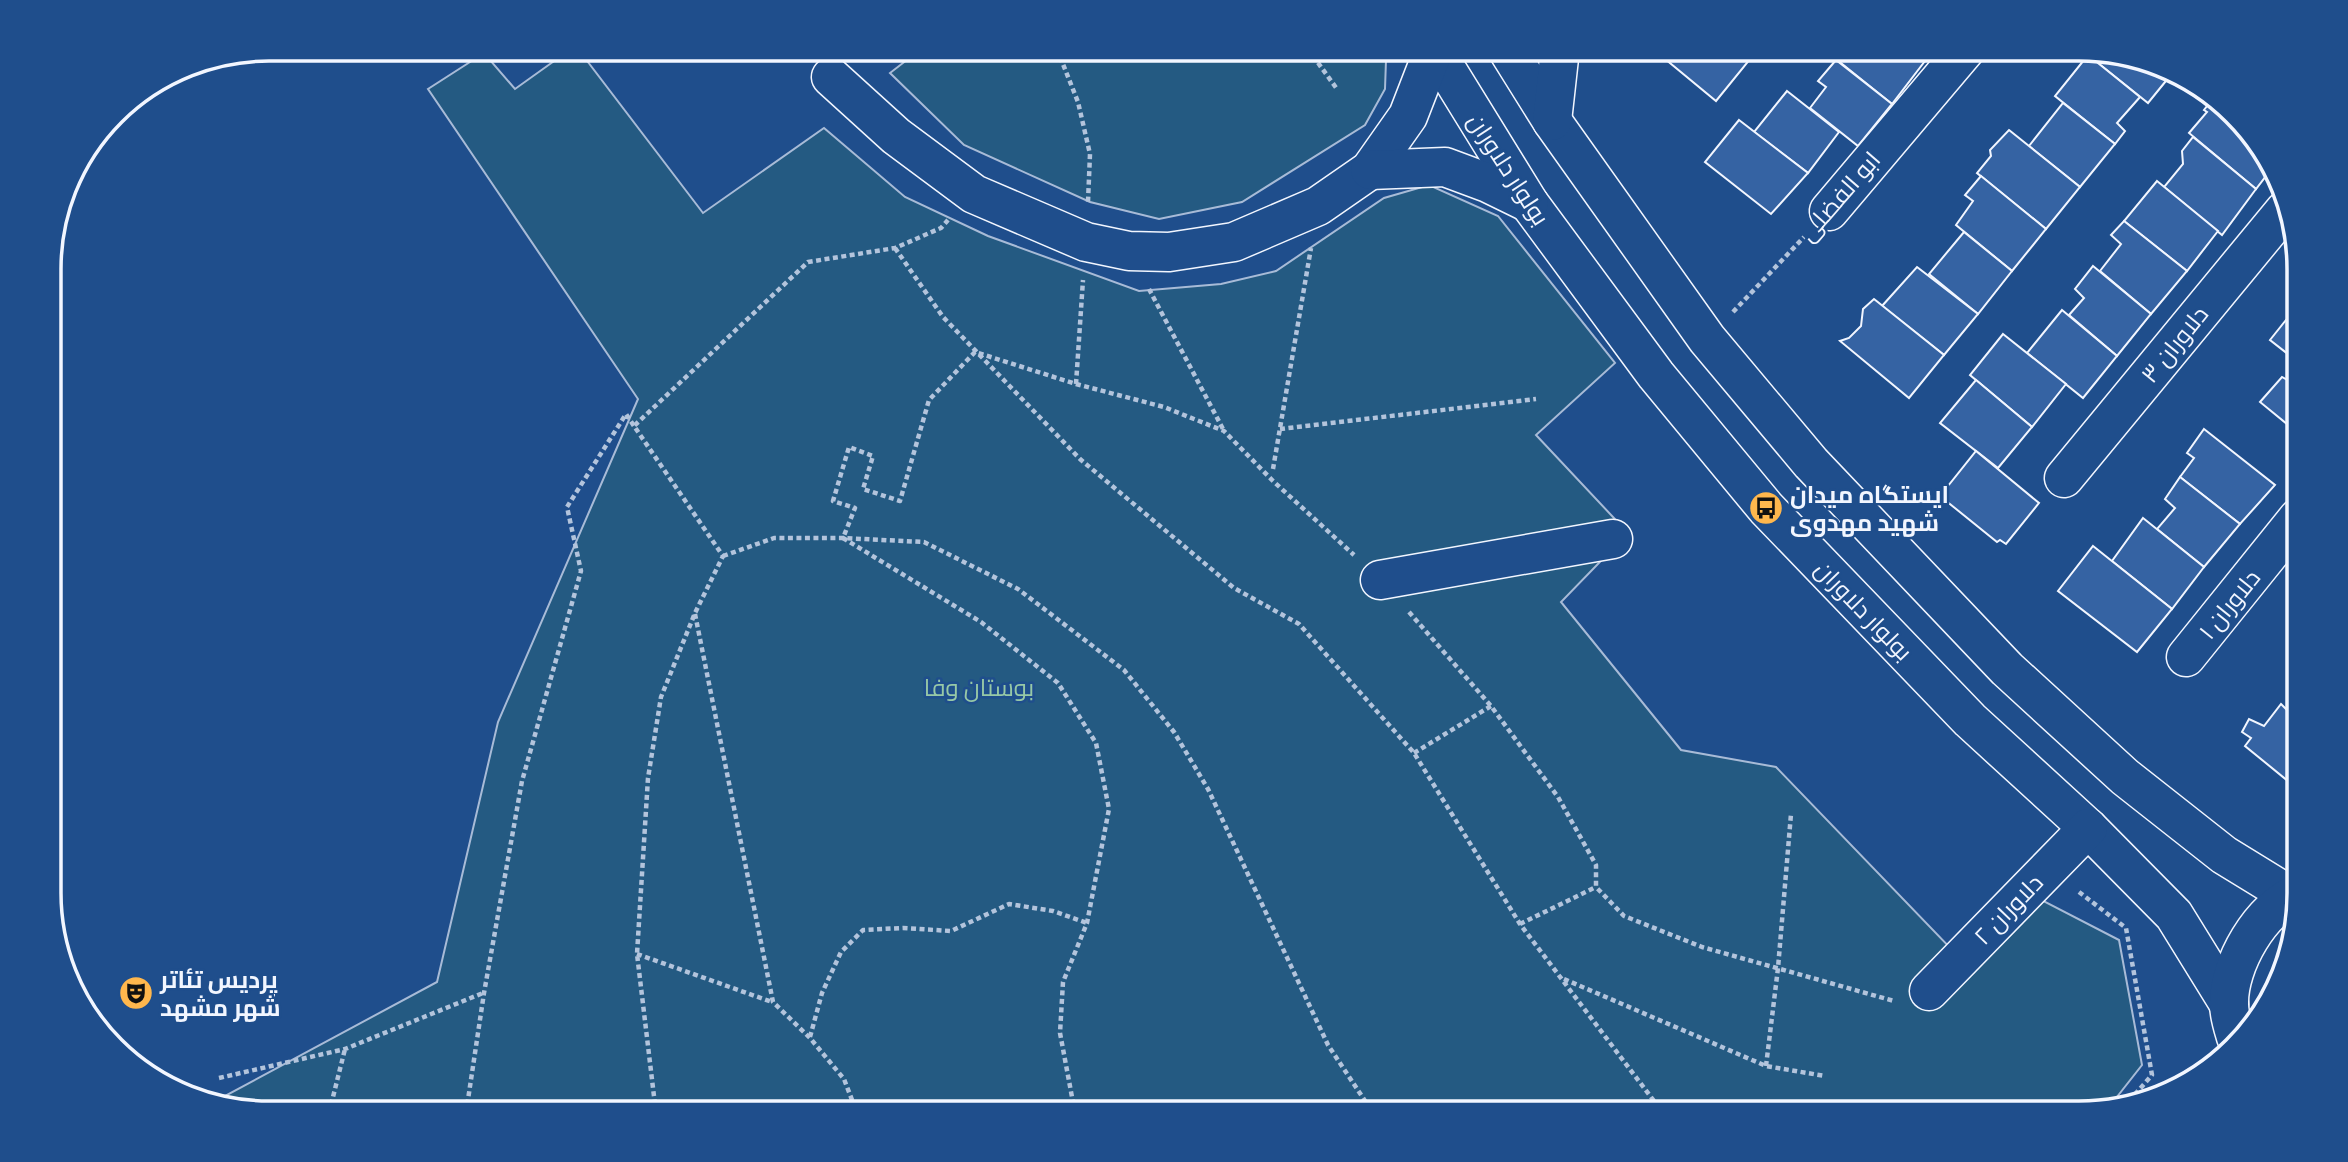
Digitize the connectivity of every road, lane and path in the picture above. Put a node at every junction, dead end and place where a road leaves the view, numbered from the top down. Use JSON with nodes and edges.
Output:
{"nodes":[{"id":1,"x":1317,"y":61,"type":"edge"},
{"id":2,"x":1429,"y":61,"type":"edge"},
{"id":3,"x":1442,"y":61,"type":"edge"},
{"id":4,"x":1515,"y":61,"type":"edge"},
{"id":5,"x":1559,"y":61,"type":"edge"},
{"id":6,"x":1956,"y":61,"type":"edge"},
{"id":7,"x":1062,"y":62,"type":"edge"},
{"id":8,"x":831,"y":77,"type":"dead end"},
{"id":9,"x":1337,"y":89,"type":"dead end"},
{"id":10,"x":1552,"y":121,"type":"junction"},
{"id":11,"x":1370,"y":170,"type":"junction"},
{"id":12,"x":974,"y":194,"type":"junction"},
{"id":13,"x":1529,"y":203,"type":"junction"},
{"id":14,"x":1318,"y":206,"type":"junction"},
{"id":15,"x":1829,"y":211,"type":"joint"},
{"id":16,"x":2280,"y":215,"type":"edge"},
{"id":17,"x":1086,"y":242,"type":"junction"},
{"id":18,"x":895,"y":248,"type":"junction"},
{"id":19,"x":1129,"y":251,"type":"junction"},
{"id":20,"x":1707,"y":339,"type":"junction"},
{"id":21,"x":975,"y":352,"type":"junction"},
{"id":22,"x":1536,"y":399,"type":"dead end"},
{"id":23,"x":634,"y":426,"type":"junction"},
{"id":24,"x":1280,"y":429,"type":"junction"},
{"id":25,"x":1224,"y":431,"type":"dead end"},
{"id":26,"x":1273,"y":469,"type":"dead end"},
{"id":27,"x":2064,"y":478,"type":"dead end"},
{"id":28,"x":2287,"y":532,"type":"edge"},
{"id":29,"x":843,"y":538,"type":"junction"},
{"id":30,"x":1614,"y":539,"type":"dead end"},
{"id":31,"x":723,"y":556,"type":"junction"},
{"id":32,"x":1380,"y":580,"type":"dead end"},
{"id":33,"x":695,"y":613,"type":"junction"},
{"id":34,"x":2186,"y":657,"type":"dead end"},
{"id":35,"x":1491,"y":706,"type":"dead end"},
{"id":36,"x":1414,"y":753,"type":"junction"},
{"id":37,"x":1791,"y":814,"type":"dead end"},
{"id":38,"x":2088,"y":828,"type":"junction"},
{"id":39,"x":2049,"y":868,"type":"junction"},
{"id":40,"x":2287,"y":890,"type":"edge"},
{"id":41,"x":2286,"y":902,"type":"edge"},
{"id":42,"x":1087,"y":923,"type":"junction"},
{"id":43,"x":1520,"y":924,"type":"junction"},
{"id":44,"x":637,"y":954,"type":"junction"},
{"id":45,"x":1778,"y":968,"type":"junction"},
{"id":46,"x":1563,"y":978,"type":"junction"},
{"id":47,"x":484,"y":993,"type":"junction"},
{"id":48,"x":1911,"y":996,"type":"joint"},
{"id":49,"x":773,"y":1002,"type":"junction"},
{"id":50,"x":2232,"y":1020,"type":"edge"},
{"id":51,"x":810,"y":1038,"type":"junction"},
{"id":52,"x":345,"y":1049,"type":"junction"},
{"id":53,"x":1766,"y":1066,"type":"junction"},
{"id":54,"x":1825,"y":1076,"type":"dead end"},
{"id":55,"x":219,"y":1078,"type":"dead end"},
{"id":56,"x":2137,"y":1092,"type":"edge"},
{"id":57,"x":1365,"y":1100,"type":"edge"},
{"id":58,"x":1654,"y":1100,"type":"edge"},
{"id":59,"x":332,"y":1101,"type":"edge"},
{"id":60,"x":469,"y":1101,"type":"edge"},
{"id":61,"x":655,"y":1101,"type":"edge"},
{"id":62,"x":852,"y":1101,"type":"edge"},
{"id":63,"x":1073,"y":1101,"type":"edge"}],
"edges":[{"from":1,"to":9,"type":"path"},
{"from":2,"to":11,"type":"street"},
{"from":3,"to":13,"type":"street","name":"بولوار دلاوران"},
{"from":4,"to":10,"type":"street"},
{"from":5,"to":10,"type":"street"},
{"from":6,"to":15,"type":"street","name":"ابو الفضلی"},
{"from":7,"to":17,"type":"path"},
{"from":8,"to":12,"type":"street"},
{"from":10,"to":20,"type":"street"},
{"from":11,"to":13,"type":"street"},
{"from":11,"to":14,"type":"street"},
{"from":12,"to":17,"type":"street"},
{"from":12,"to":18,"type":"path"},
{"from":13,"to":38,"type":"street","name":"بولوار دلاوران"},
{"from":14,"to":19,"type":"street"},
{"from":14,"to":24,"type":"path"},
{"from":15,"to":20,"type":"path","name":"ابو الفضلی"},
{"from":16,"to":27,"type":"street","name":"دلاوران ۳"},
{"from":17,"to":19,"type":"street"},
{"from":17,"to":21,"type":"path"},
{"from":18,"to":21,"type":"path"},
{"from":18,"to":23,"type":"path"},
{"from":19,"to":25,"type":"path"},
{"from":20,"to":40,"type":"street"},
{"from":21,"to":29,"type":"path"},
{"from":21,"to":36,"type":"path"},
{"from":22,"to":24,"type":"path"},
{"from":23,"to":31,"type":"path"},
{"from":23,"to":47,"type":"path"},
{"from":24,"to":26,"type":"path"},
{"from":28,"to":34,"type":"street","name":"دلاوران ۱"},
{"from":29,"to":31,"type":"path"},
{"from":29,"to":42,"type":"path"},
{"from":29,"to":57,"type":"path"},
{"from":30,"to":32,"type":"street"},
{"from":31,"to":33,"type":"path"},
{"from":33,"to":44,"type":"path"},
{"from":33,"to":49,"type":"path"},
{"from":35,"to":36,"type":"path"},
{"from":36,"to":43,"type":"path"},
{"from":37,"to":45,"type":"path"},
{"from":38,"to":39,"type":"street","name":"دلاوران ۲"},
{"from":38,"to":50,"type":"street","name":"بولوار دلاوران"},
{"from":39,"to":48,"type":"street","name":"دلاوران ۲"},
{"from":39,"to":56,"type":"path"},
{"from":41,"to":50,"type":"street"},
{"from":42,"to":51,"type":"path"},
{"from":42,"to":63,"type":"path"},
{"from":43,"to":45,"type":"path"},
{"from":43,"to":46,"type":"path"},
{"from":44,"to":49,"type":"path"},
{"from":44,"to":61,"type":"path"},
{"from":45,"to":48,"type":"path"},
{"from":45,"to":53,"type":"path"},
{"from":46,"to":53,"type":"path"},
{"from":46,"to":58,"type":"path"},
{"from":47,"to":52,"type":"path"},
{"from":47,"to":60,"type":"path"},
{"from":49,"to":51,"type":"path"},
{"from":51,"to":62,"type":"path"},
{"from":52,"to":55,"type":"path"},
{"from":52,"to":59,"type":"path"},
{"from":53,"to":54,"type":"path"}]}
